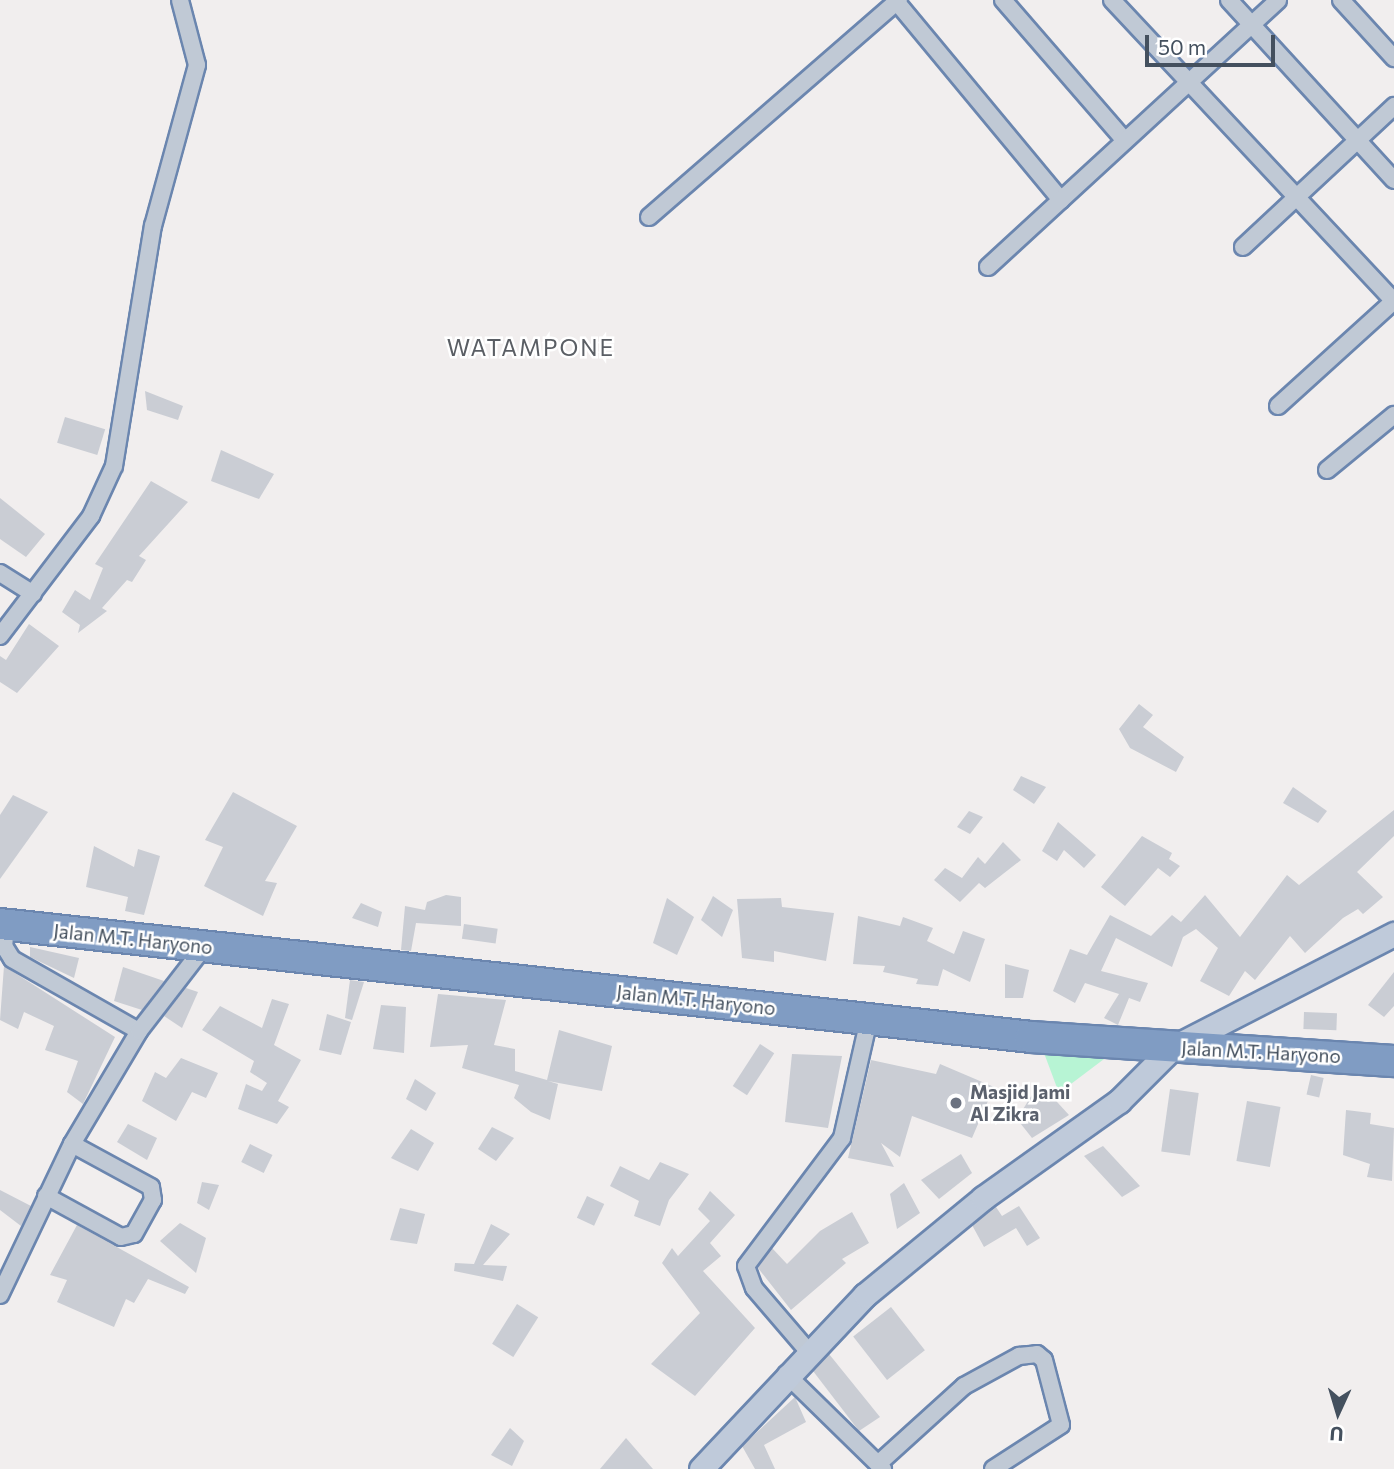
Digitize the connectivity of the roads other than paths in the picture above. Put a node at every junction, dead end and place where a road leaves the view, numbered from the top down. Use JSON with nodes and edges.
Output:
{"nodes":[{"id":1,"x":180,"y":0,"type":"edge"},
{"id":2,"x":1003,"y":0,"type":"edge"},
{"id":3,"x":1112,"y":0,"type":"edge"},
{"id":4,"x":1229,"y":0,"type":"edge"},
{"id":5,"x":1279,"y":0,"type":"edge"},
{"id":6,"x":1341,"y":0,"type":"edge"},
{"id":7,"x":897,"y":1,"type":"edge"},
{"id":8,"x":1252,"y":25,"type":"junction"},
{"id":9,"x":1394,"y":58,"type":"edge"},
{"id":10,"x":1190,"y":82,"type":"junction"},
{"id":11,"x":1394,"y":106,"type":"edge"},
{"id":12,"x":1358,"y":140,"type":"junction"},
{"id":13,"x":1125,"y":141,"type":"junction"},
{"id":14,"x":1394,"y":180,"type":"edge"},
{"id":15,"x":1296,"y":198,"type":"junction"},
{"id":16,"x":1061,"y":200,"type":"junction"},
{"id":17,"x":649,"y":217,"type":"dead end"},
{"id":18,"x":1243,"y":247,"type":"dead end"},
{"id":19,"x":988,"y":267,"type":"dead end"},
{"id":20,"x":1394,"y":301,"type":"edge"},
{"id":21,"x":1278,"y":406,"type":"dead end"},
{"id":22,"x":1394,"y":415,"type":"edge"},
{"id":23,"x":1327,"y":470,"type":"dead end"},
{"id":24,"x":0,"y":573,"type":"edge"},
{"id":25,"x":33,"y":594,"type":"junction"},
{"id":26,"x":0,"y":636,"type":"edge"},
{"id":27,"x":3,"y":925,"type":"edge"},
{"id":28,"x":1394,"y":934,"type":"edge"},
{"id":29,"x":204,"y":947,"type":"junction"},
{"id":30,"x":869,"y":1019,"type":"junction"},
{"id":31,"x":139,"y":1031,"type":"junction"},
{"id":32,"x":1172,"y":1048,"type":"junction"},
{"id":33,"x":1394,"y":1061,"type":"edge"},
{"id":34,"x":72,"y":1144,"type":"junction"},
{"id":35,"x":46,"y":1196,"type":"junction"},
{"id":36,"x":0,"y":1294,"type":"edge"},
{"id":37,"x":808,"y":1351,"type":"junction"},
{"id":38,"x":786,"y":1374,"type":"junction"},
{"id":39,"x":880,"y":1466,"type":"edge"},
{"id":40,"x":701,"y":1469,"type":"edge"},
{"id":41,"x":993,"y":1469,"type":"edge"}],
"edges":[{"from":1,"to":25,"type":"street"},
{"from":2,"to":13,"type":"street"},
{"from":3,"to":10,"type":"street"},
{"from":4,"to":8,"type":"street"},
{"from":5,"to":8,"type":"street"},
{"from":6,"to":9,"type":"street"},
{"from":7,"to":16,"type":"street"},
{"from":7,"to":17,"type":"street"},
{"from":8,"to":10,"type":"street"},
{"from":8,"to":12,"type":"street"},
{"from":10,"to":13,"type":"street"},
{"from":10,"to":15,"type":"street"},
{"from":11,"to":12,"type":"street"},
{"from":12,"to":14,"type":"street"},
{"from":12,"to":15,"type":"street"},
{"from":13,"to":16,"type":"street"},
{"from":15,"to":18,"type":"street"},
{"from":15,"to":20,"type":"street"},
{"from":16,"to":19,"type":"street"},
{"from":20,"to":21,"type":"street"},
{"from":22,"to":23,"type":"street"},
{"from":24,"to":25,"type":"street"},
{"from":25,"to":26,"type":"street"},
{"from":27,"to":29,"type":"highway","name":"Jalan M.T. Haryono"},
{"from":27,"to":31,"type":"street"},
{"from":28,"to":32,"type":"main road"},
{"from":29,"to":30,"type":"highway","name":"Jalan M.T. Haryono"},
{"from":29,"to":31,"type":"street"},
{"from":30,"to":32,"type":"highway","name":"Jalan M.T. Haryono"},
{"from":30,"to":37,"type":"street"},
{"from":31,"to":34,"type":"street"},
{"from":32,"to":33,"type":"highway","name":"Jalan M.T. Haryono"},
{"from":32,"to":37,"type":"main road"},
{"from":34,"to":35,"type":"street"},
{"from":34,"to":35,"type":"street"},
{"from":35,"to":36,"type":"street"},
{"from":37,"to":38,"type":"main road"},
{"from":38,"to":39,"type":"street"},
{"from":38,"to":40,"type":"main road"},
{"from":39,"to":41,"type":"street"}]}
